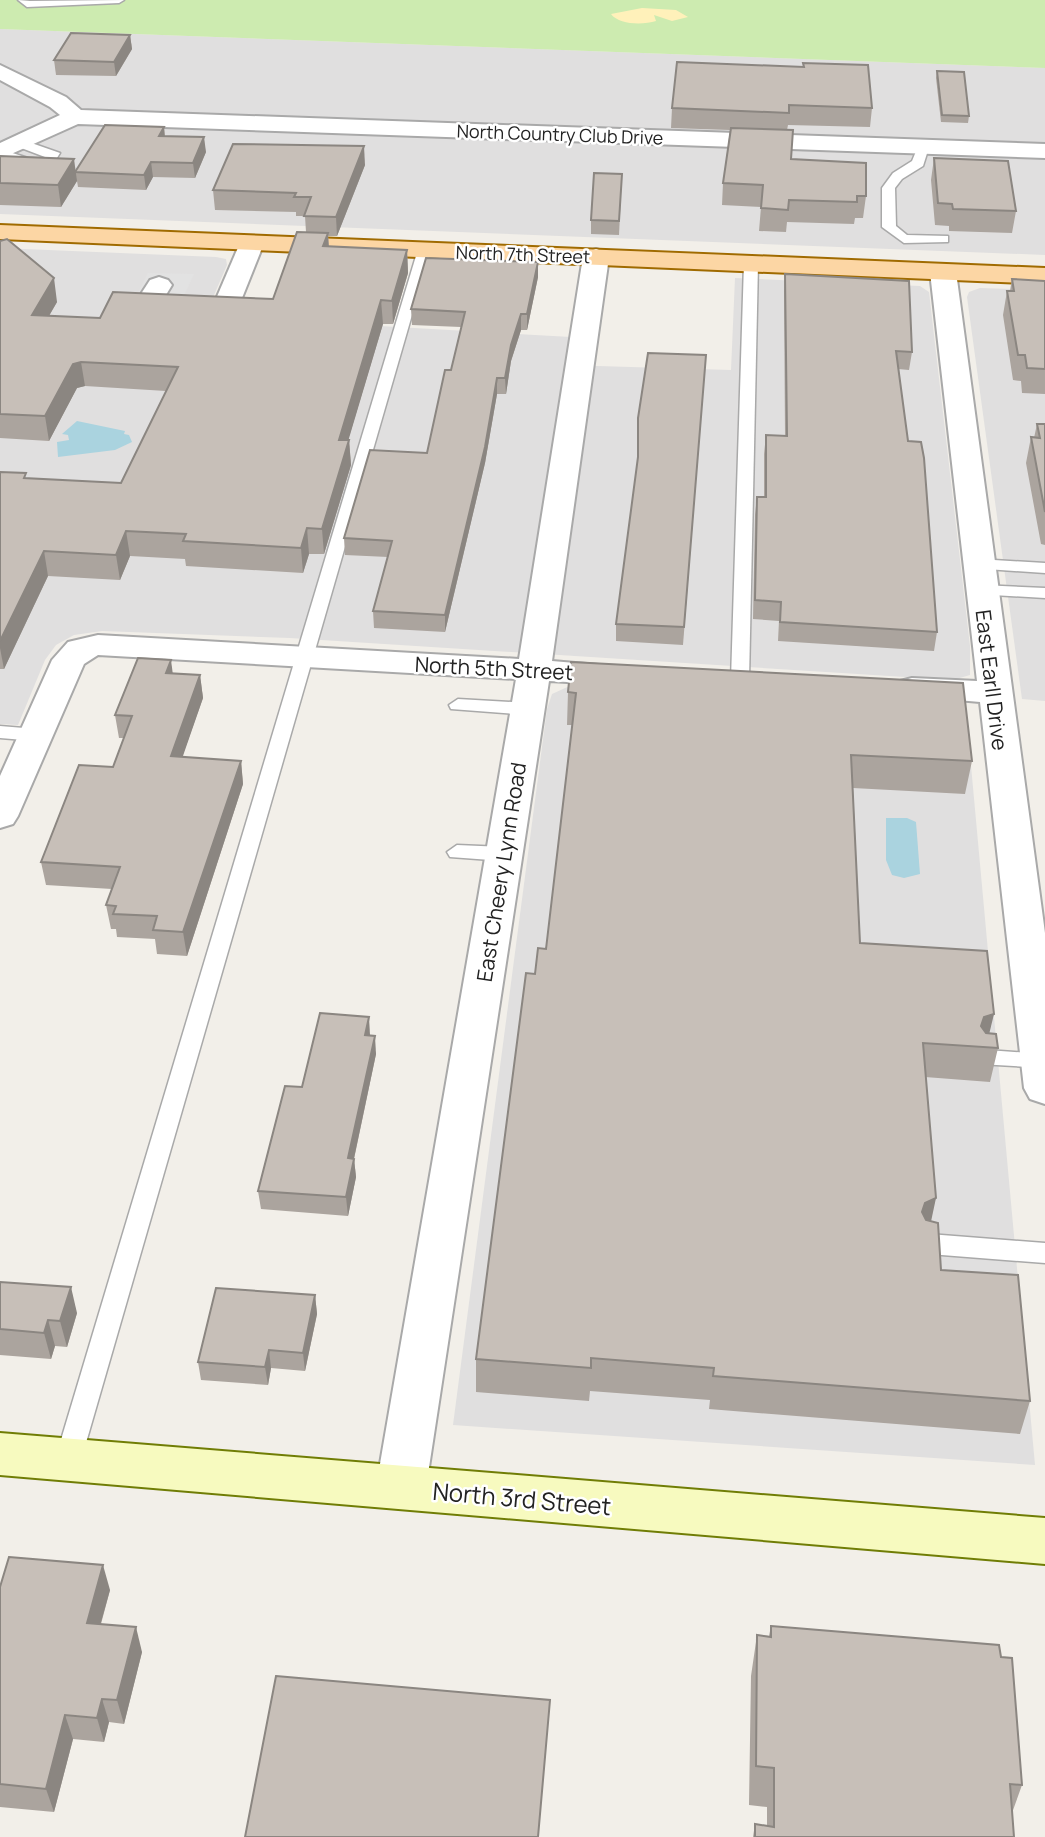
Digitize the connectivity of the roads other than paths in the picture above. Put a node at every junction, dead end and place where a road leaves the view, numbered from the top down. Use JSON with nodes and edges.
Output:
{"nodes":[{"id":1,"x":23,"y":0,"type":"edge"},
{"id":2,"x":62,"y":0,"type":"edge"},
{"id":3,"x":119,"y":0,"type":"edge"},
{"id":4,"x":79,"y":4,"type":"junction"},
{"id":5,"x":0,"y":71,"type":"edge"},
{"id":6,"x":75,"y":117,"type":"junction"},
{"id":7,"x":923,"y":146,"type":"junction"},
{"id":8,"x":7,"y":149,"type":"edge"},
{"id":9,"x":1045,"y":150,"type":"edge"},
{"id":10,"x":0,"y":232,"type":"edge"},
{"id":11,"x":943,"y":239,"type":"dead end"},
{"id":12,"x":252,"y":243,"type":"junction"},
{"id":13,"x":425,"y":249,"type":"junction"},
{"id":14,"x":596,"y":257,"type":"junction"},
{"id":15,"x":751,"y":263,"type":"junction"},
{"id":16,"x":943,"y":272,"type":"junction"},
{"id":17,"x":1045,"y":276,"type":"edge"},
{"id":18,"x":223,"y":313,"type":"edge"},
{"id":19,"x":1045,"y":568,"type":"edge"},
{"id":20,"x":980,"y":577,"type":"junction"},
{"id":21,"x":1045,"y":593,"type":"edge"},
{"id":22,"x":302,"y":657,"type":"junction"},
{"id":23,"x":534,"y":671,"type":"junction"},
{"id":24,"x":657,"y":676,"type":"edge"},
{"id":25,"x":740,"y":680,"type":"edge"},
{"id":26,"x":876,"y":687,"type":"edge"},
{"id":27,"x":993,"y":692,"type":"junction"},
{"id":28,"x":458,"y":705,"type":"dead end"},
{"id":29,"x":528,"y":709,"type":"junction"},
{"id":30,"x":0,"y":732,"type":"edge"},
{"id":31,"x":36,"y":734,"type":"junction"},
{"id":32,"x":0,"y":816,"type":"edge"},
{"id":33,"x":457,"y":852,"type":"dead end"},
{"id":34,"x":504,"y":854,"type":"junction"},
{"id":35,"x":1038,"y":984,"type":"edge"},
{"id":36,"x":987,"y":1058,"type":"edge"},
{"id":37,"x":1043,"y":1074,"type":"edge"},
{"id":38,"x":929,"y":1244,"type":"edge"},
{"id":39,"x":1045,"y":1253,"type":"edge"},
{"id":40,"x":0,"y":1454,"type":"edge"},
{"id":41,"x":68,"y":1460,"type":"junction"},
{"id":42,"x":401,"y":1487,"type":"junction"},
{"id":43,"x":1045,"y":1541,"type":"edge"}],
"edges":[{"from":1,"to":4,"type":"lane"},
{"from":2,"to":4,"type":"lane"},
{"from":3,"to":4,"type":"lane"},
{"from":5,"to":6,"type":"street"},
{"from":6,"to":7,"type":"street","name":"North Country Club Drive"},
{"from":6,"to":8,"type":"street","name":"North Country Club Drive"},
{"from":7,"to":9,"type":"street","name":"North Country Club Drive"},
{"from":7,"to":11,"type":"lane"},
{"from":10,"to":12,"type":"main road","name":"North 7th Street"},
{"from":12,"to":13,"type":"main road","name":"North 7th Street"},
{"from":12,"to":18,"type":"street"},
{"from":13,"to":14,"type":"main road","name":"North 7th Street"},
{"from":13,"to":22,"type":"lane"},
{"from":14,"to":15,"type":"main road","name":"North 7th Street"},
{"from":14,"to":23,"type":"street","name":"East Cheery Lynn Road"},
{"from":15,"to":16,"type":"main road","name":"North 7th Street"},
{"from":15,"to":25,"type":"lane"},
{"from":16,"to":17,"type":"main road","name":"North 7th Street"},
{"from":16,"to":20,"type":"street","name":"East Earll Drive"},
{"from":19,"to":20,"type":"lane"},
{"from":20,"to":21,"type":"lane"},
{"from":20,"to":27,"type":"street","name":"East Earll Drive"},
{"from":22,"to":23,"type":"street","name":"North 5th Street"},
{"from":22,"to":31,"type":"street","name":"North 5th Street"},
{"from":22,"to":41,"type":"lane"},
{"from":23,"to":24,"type":"street","name":"North 5th Street"},
{"from":23,"to":29,"type":"street","name":"East Cheery Lynn Road"},
{"from":26,"to":27,"type":"street"},
{"from":27,"to":35,"type":"street","name":"East Earll Drive"},
{"from":28,"to":29,"type":"lane"},
{"from":29,"to":34,"type":"street","name":"East Cheery Lynn Road"},
{"from":30,"to":31,"type":"lane"},
{"from":31,"to":32,"type":"street"},
{"from":33,"to":34,"type":"lane"},
{"from":34,"to":42,"type":"street","name":"East Cheery Lynn Road"},
{"from":35,"to":37,"type":"street","name":"East Earll Drive"},
{"from":36,"to":37,"type":"lane"},
{"from":38,"to":39,"type":"lane"},
{"from":40,"to":41,"type":"street","name":"North 3rd Street"},
{"from":41,"to":42,"type":"street","name":"North 3rd Street"},
{"from":42,"to":43,"type":"street","name":"North 3rd Street"}]}
